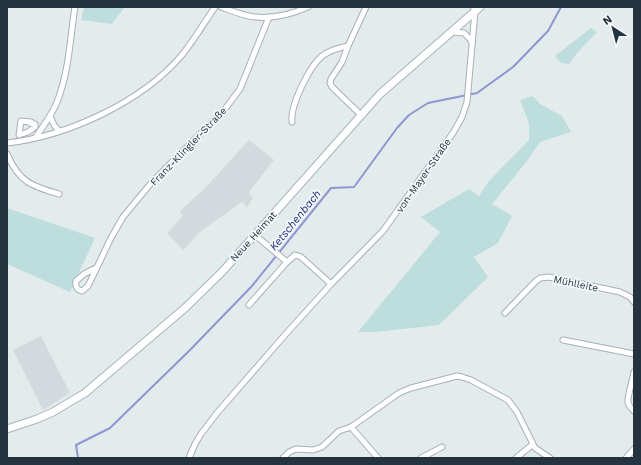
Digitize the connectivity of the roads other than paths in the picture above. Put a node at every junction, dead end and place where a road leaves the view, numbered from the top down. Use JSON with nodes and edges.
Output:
{"nodes":[{"id":1,"x":75,"y":7,"type":"edge"},
{"id":2,"x":215,"y":7,"type":"edge"},
{"id":3,"x":221,"y":7,"type":"edge"},
{"id":4,"x":308,"y":7,"type":"edge"},
{"id":5,"x":366,"y":7,"type":"edge"},
{"id":6,"x":476,"y":8,"type":"edge"},
{"id":7,"x":269,"y":17,"type":"junction"},
{"id":8,"x":451,"y":32,"type":"junction"},
{"id":9,"x":472,"y":45,"type":"junction"},
{"id":10,"x":348,"y":46,"type":"junction"},
{"id":11,"x":361,"y":115,"type":"junction"},
{"id":12,"x":50,"y":116,"type":"junction"},
{"id":13,"x":292,"y":122,"type":"dead end"},
{"id":14,"x":59,"y":131,"type":"junction"},
{"id":15,"x":36,"y":137,"type":"junction"},
{"id":16,"x":7,"y":143,"type":"edge"},
{"id":17,"x":7,"y":154,"type":"edge"},
{"id":18,"x":59,"y":194,"type":"dead end"},
{"id":19,"x":255,"y":235,"type":"junction"},
{"id":20,"x":287,"y":262,"type":"junction"},
{"id":21,"x":96,"y":268,"type":"junction"},
{"id":22,"x":331,"y":284,"type":"junction"},
{"id":23,"x":634,"y":302,"type":"edge"},
{"id":24,"x":249,"y":305,"type":"dead end"},
{"id":25,"x":505,"y":313,"type":"dead end"},
{"id":26,"x":563,"y":340,"type":"dead end"},
{"id":27,"x":634,"y":354,"type":"edge"},
{"id":28,"x":634,"y":372,"type":"edge"},
{"id":29,"x":633,"y":385,"type":"edge"},
{"id":30,"x":634,"y":411,"type":"edge"},
{"id":31,"x":351,"y":427,"type":"junction"},
{"id":32,"x":7,"y":429,"type":"edge"},
{"id":33,"x":532,"y":445,"type":"junction"},
{"id":34,"x":442,"y":447,"type":"dead end"},
{"id":35,"x":634,"y":449,"type":"edge"},
{"id":36,"x":189,"y":458,"type":"edge"},
{"id":37,"x":283,"y":458,"type":"edge"},
{"id":38,"x":378,"y":458,"type":"edge"},
{"id":39,"x":421,"y":458,"type":"edge"},
{"id":40,"x":516,"y":458,"type":"edge"},
{"id":41,"x":550,"y":458,"type":"edge"},
{"id":42,"x":626,"y":458,"type":"edge"}],
"edges":[{"from":1,"to":12,"type":"street"},
{"from":2,"to":14,"type":"street"},
{"from":3,"to":7,"type":"street"},
{"from":4,"to":7,"type":"street"},
{"from":5,"to":10,"type":"street"},
{"from":6,"to":8,"type":"street","name":"Neue Heimat"},
{"from":6,"to":9,"type":"street","name":"von-Mayer-Straße"},
{"from":7,"to":21,"type":"street","name":"Franz-Klingler-Straße"},
{"from":8,"to":9,"type":"street"},
{"from":8,"to":11,"type":"street","name":"Neue Heimat"},
{"from":9,"to":22,"type":"street","name":"von-Mayer-Straße"},
{"from":10,"to":11,"type":"street"},
{"from":10,"to":13,"type":"street"},
{"from":11,"to":19,"type":"street","name":"Neue Heimat"},
{"from":12,"to":14,"type":"street"},
{"from":12,"to":15,"type":"street"},
{"from":14,"to":15,"type":"street"},
{"from":15,"to":16,"type":"street"},
{"from":17,"to":18,"type":"street"},
{"from":19,"to":20,"type":"street"},
{"from":19,"to":32,"type":"street","name":"Neue Heimat"},
{"from":20,"to":22,"type":"street"},
{"from":20,"to":24,"type":"street"},
{"from":21,"to":21,"type":"street","name":"Franz-Klingler-Straße"},
{"from":22,"to":36,"type":"street","name":"von-Mayer-Straße"},
{"from":23,"to":25,"type":"street","name":"Mühlleite"},
{"from":26,"to":27,"type":"street"},
{"from":28,"to":29,"type":"street"},
{"from":29,"to":30,"type":"street"},
{"from":31,"to":33,"type":"street"},
{"from":31,"to":37,"type":"street"},
{"from":31,"to":38,"type":"street"},
{"from":33,"to":40,"type":"street"},
{"from":33,"to":41,"type":"street"},
{"from":34,"to":39,"type":"street"},
{"from":35,"to":42,"type":"street"}]}
